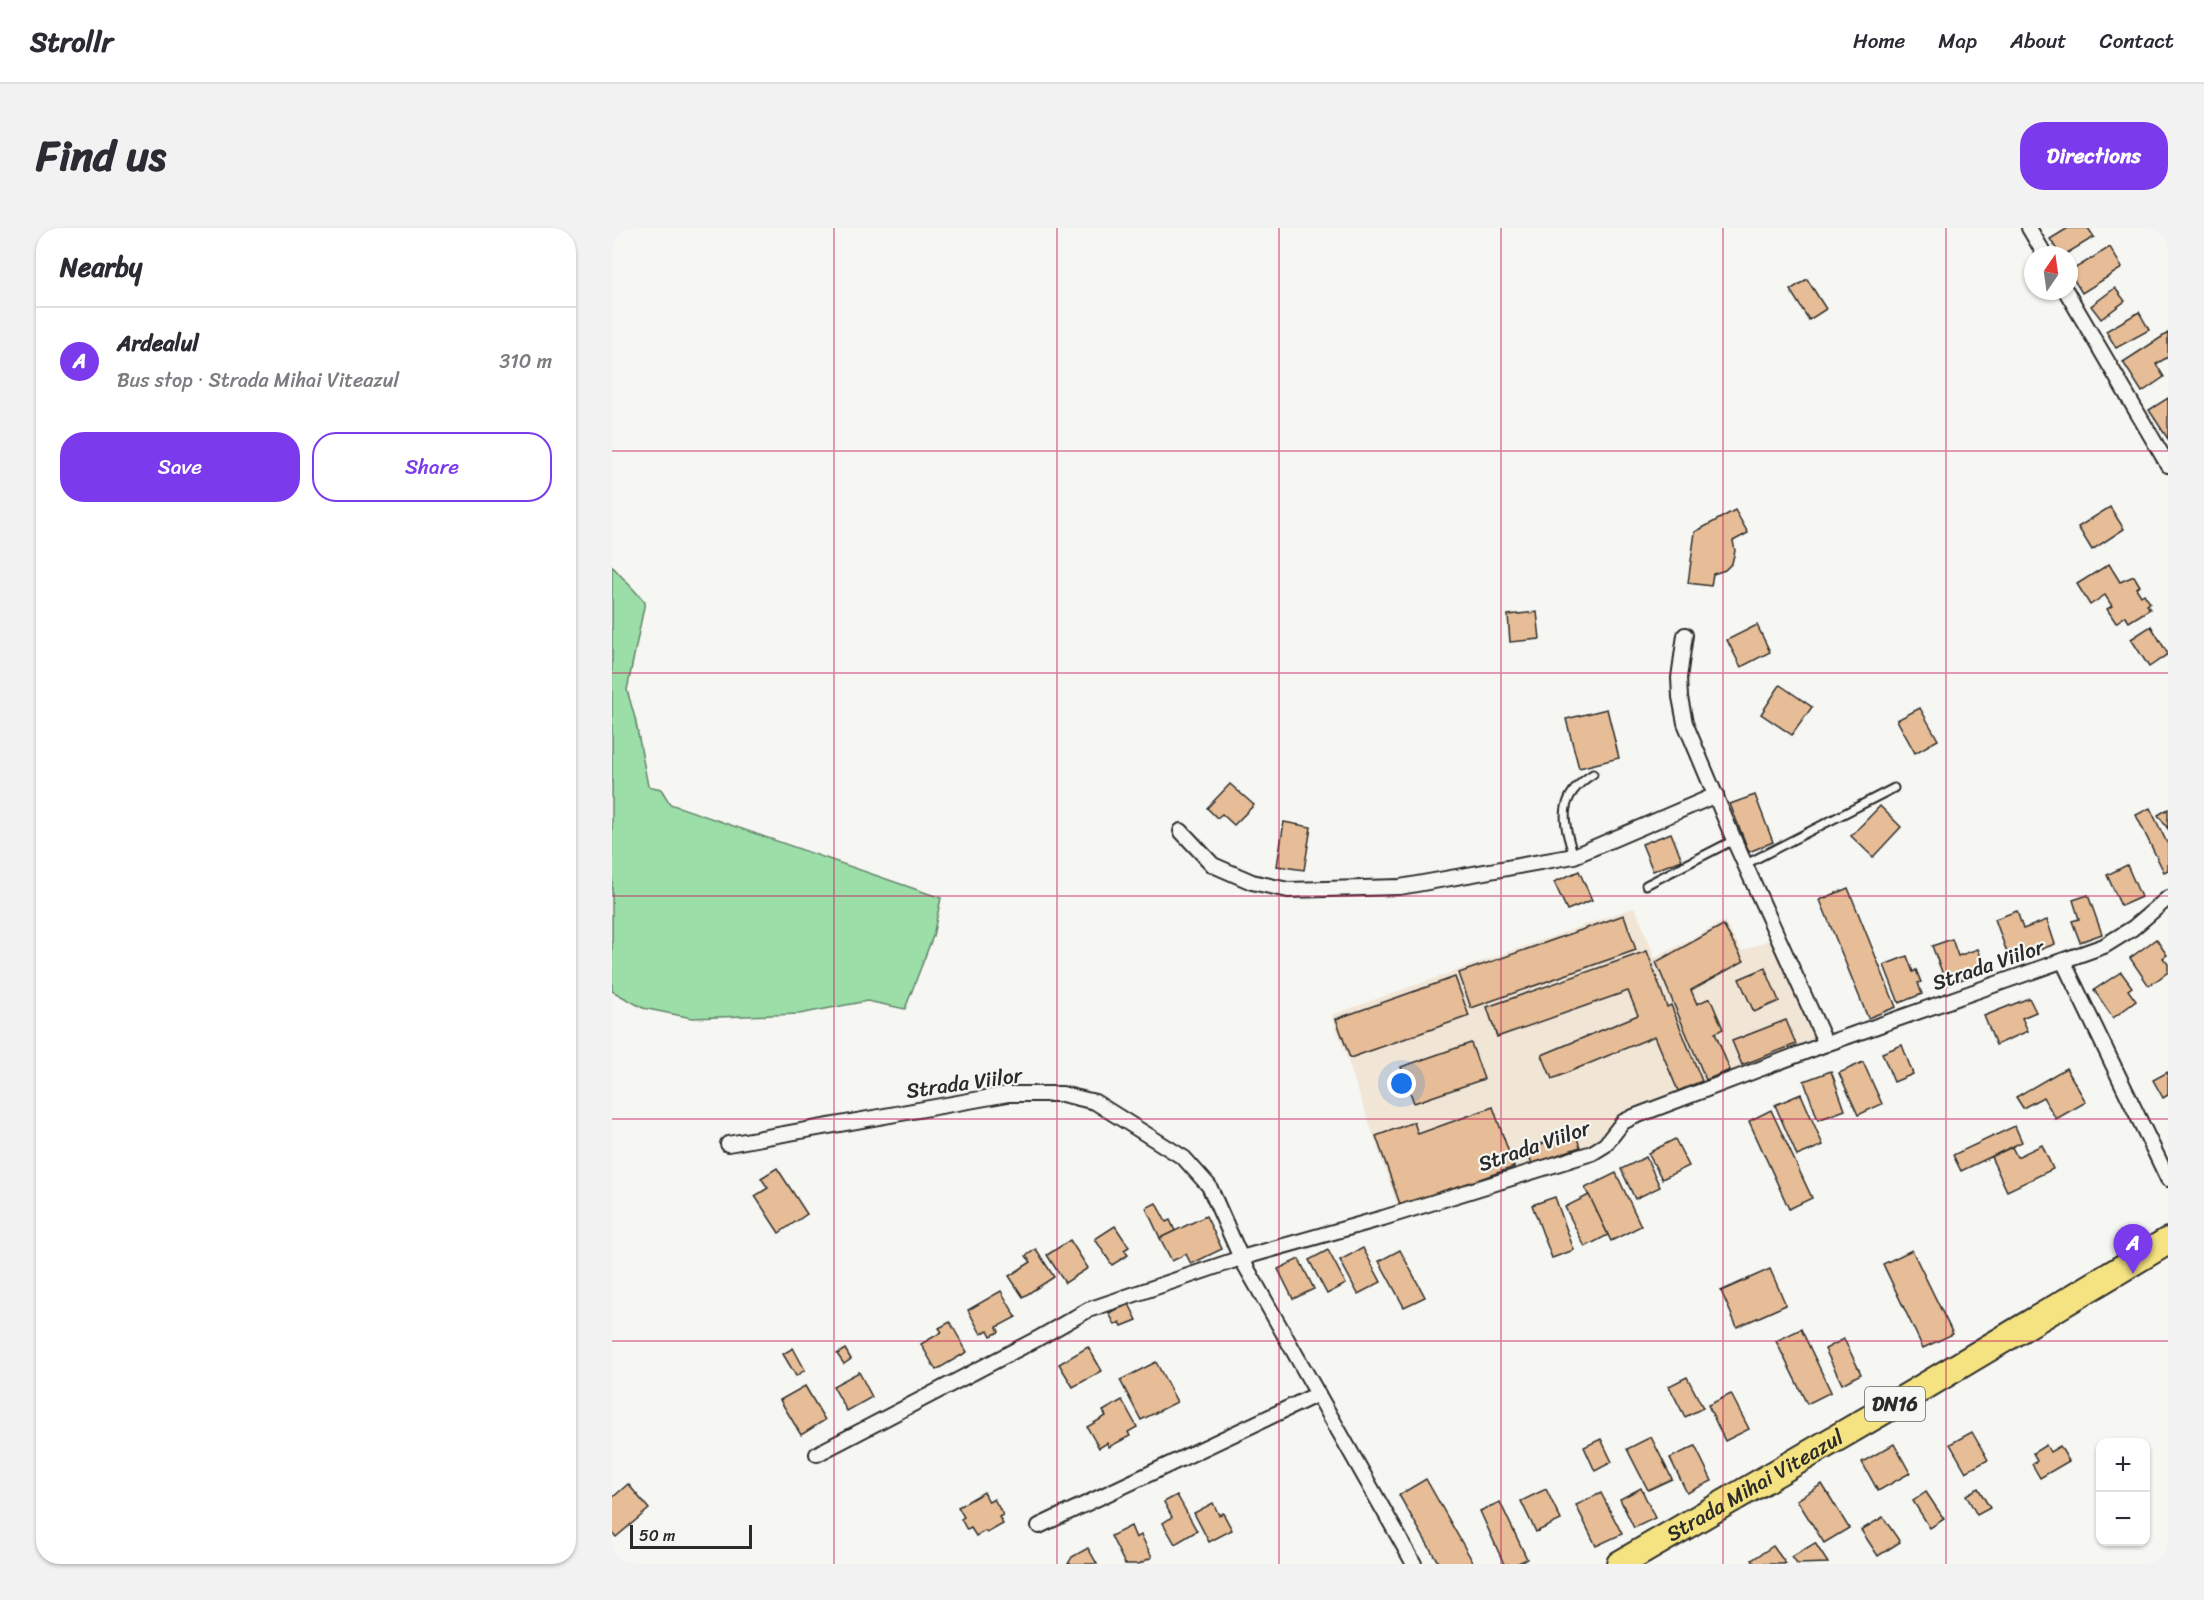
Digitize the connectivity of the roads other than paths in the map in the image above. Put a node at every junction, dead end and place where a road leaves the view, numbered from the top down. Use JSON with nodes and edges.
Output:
{"nodes":[{"id":1,"x":2029,"y":228,"type":"edge"},
{"id":2,"x":2040,"y":246,"type":"edge"},
{"id":3,"x":2071,"y":300,"type":"edge"},
{"id":4,"x":2168,"y":465,"type":"edge"},
{"id":5,"x":1685,"y":635,"type":"dead end"},
{"id":6,"x":1593,"y":774,"type":"dead end"},
{"id":7,"x":1894,"y":788,"type":"dead end"},
{"id":8,"x":1716,"y":795,"type":"junction"},
{"id":9,"x":1181,"y":831,"type":"dead end"},
{"id":10,"x":1734,"y":840,"type":"junction"},
{"id":11,"x":1574,"y":856,"type":"junction"},
{"id":12,"x":1746,"y":864,"type":"junction"},
{"id":13,"x":1646,"y":885,"type":"dead end"},
{"id":14,"x":2168,"y":898,"type":"edge"},
{"id":15,"x":2063,"y":961,"type":"junction"},
{"id":16,"x":1826,"y":1044,"type":"junction"},
{"id":17,"x":728,"y":1144,"type":"dead end"},
{"id":18,"x":2168,"y":1179,"type":"edge"},
{"id":19,"x":2168,"y":1241,"type":"edge"},
{"id":20,"x":1241,"y":1258,"type":"junction"},
{"id":21,"x":1318,"y":1394,"type":"junction"},
{"id":22,"x":817,"y":1454,"type":"dead end"},
{"id":23,"x":1039,"y":1526,"type":"dead end"},
{"id":24,"x":1624,"y":1563,"type":"edge"},
{"id":25,"x":1414,"y":1564,"type":"edge"}],
"edges":[{"from":1,"to":2,"type":"street"},
{"from":3,"to":4,"type":"street"},
{"from":5,"to":8,"type":"street"},
{"from":6,"to":11,"type":"lane"},
{"from":7,"to":12,"type":"lane"},
{"from":8,"to":10,"type":"street"},
{"from":8,"to":11,"type":"street"},
{"from":9,"to":11,"type":"street"},
{"from":10,"to":12,"type":"street"},
{"from":10,"to":13,"type":"lane"},
{"from":12,"to":16,"type":"street"},
{"from":14,"to":15,"type":"street","name":"Strada Viilor"},
{"from":15,"to":16,"type":"street","name":"Strada Viilor"},
{"from":15,"to":18,"type":"street","name":"Strada Viilor"},
{"from":16,"to":20,"type":"street","name":"Strada Viilor"},
{"from":17,"to":20,"type":"street","name":"Strada Viilor"},
{"from":19,"to":24,"type":"highway","name":"Strada Mihai Viteazul","number":"DN16"},
{"from":20,"to":21,"type":"street","name":"Strada Viilor"},
{"from":20,"to":22,"type":"street","name":"Strada Viilor"},
{"from":21,"to":23,"type":"street"},
{"from":21,"to":25,"type":"street","name":"Strada Viilor"}]}
